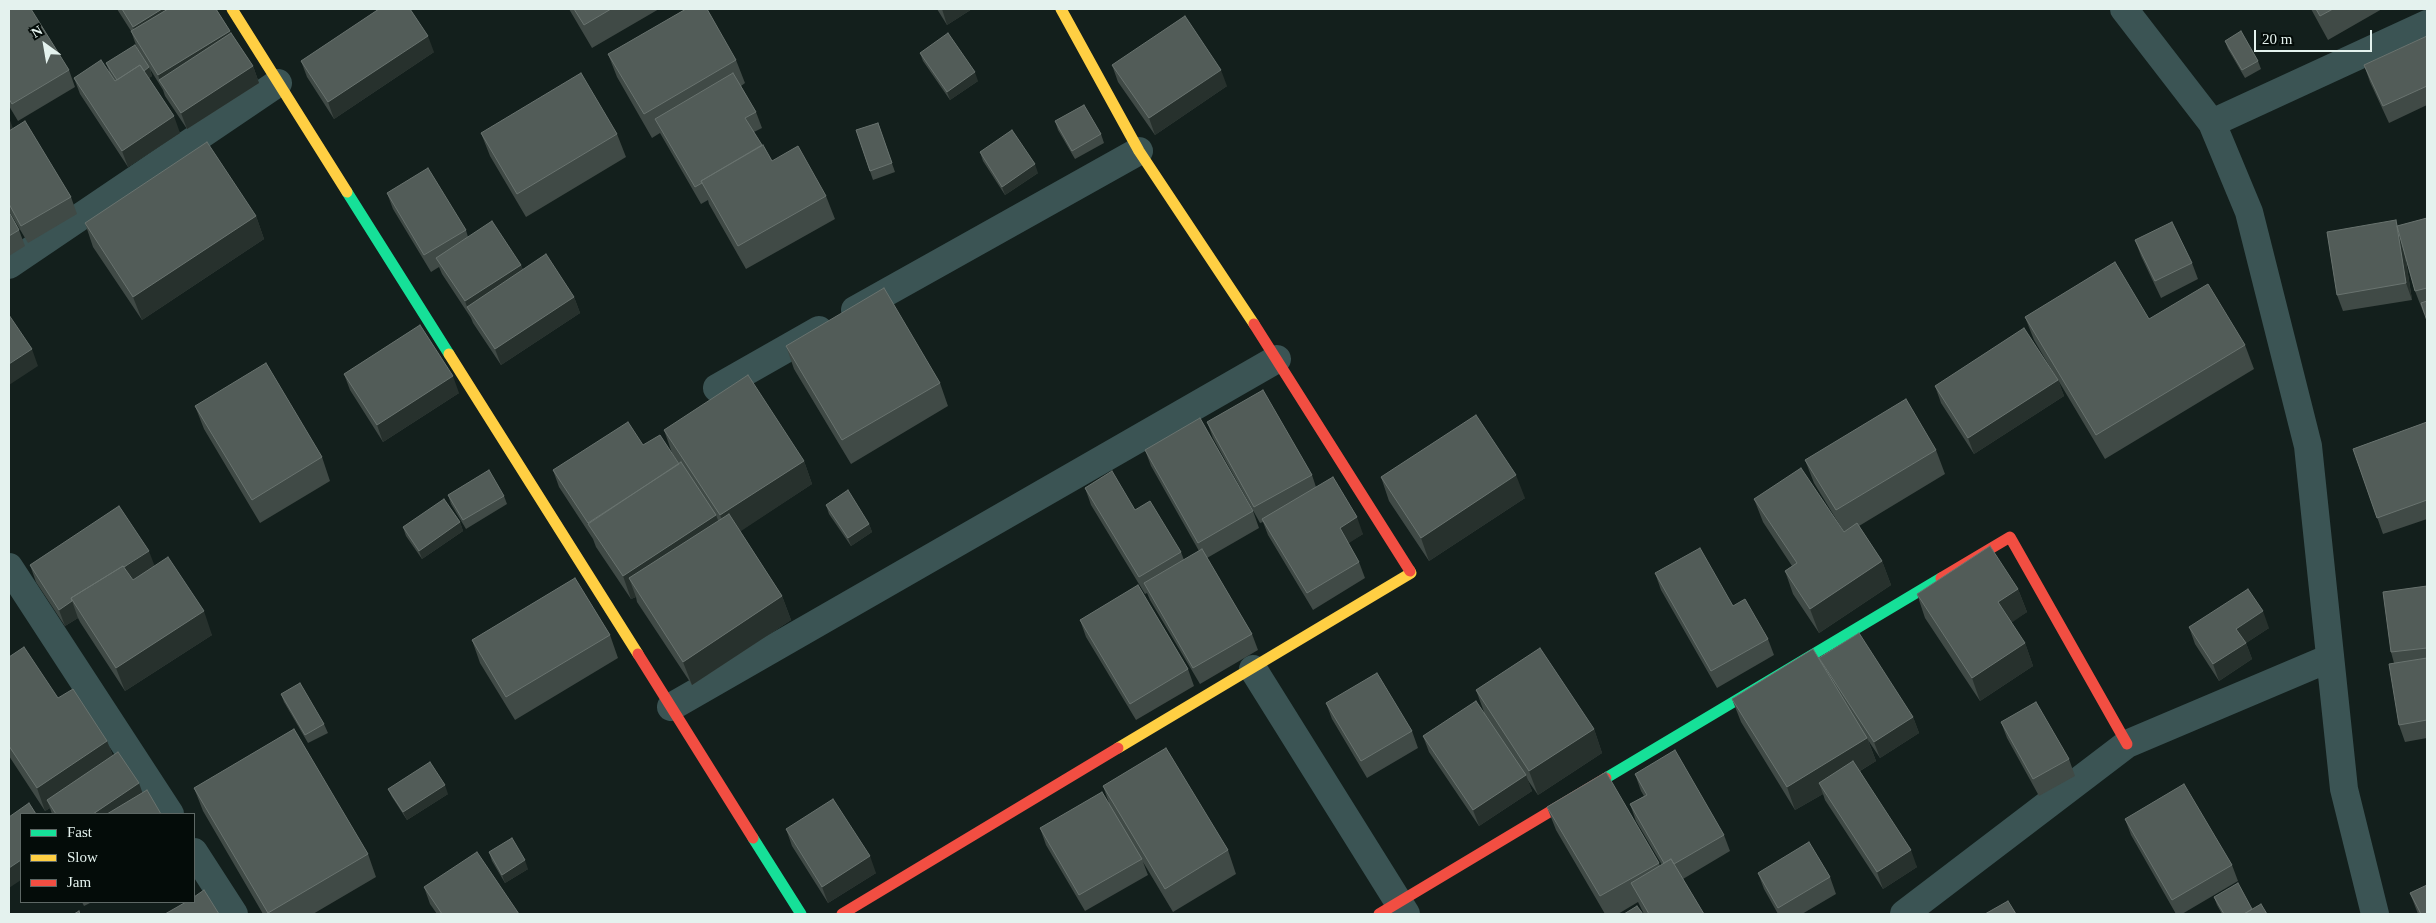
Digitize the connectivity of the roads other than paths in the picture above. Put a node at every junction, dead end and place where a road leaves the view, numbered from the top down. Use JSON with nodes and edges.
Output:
{"nodes":[{"id":1,"x":232,"y":9,"type":"edge"},
{"id":2,"x":1061,"y":9,"type":"edge"},
{"id":3,"x":2124,"y":9,"type":"edge"},
{"id":4,"x":2427,"y":24,"type":"edge"},
{"id":5,"x":278,"y":83,"type":"junction"},
{"id":6,"x":2212,"y":123,"type":"junction"},
{"id":7,"x":1139,"y":151,"type":"junction"},
{"id":8,"x":9,"y":265,"type":"edge"},
{"id":9,"x":1277,"y":359,"type":"junction"},
{"id":10,"x":717,"y":388,"type":"dead end"},
{"id":11,"x":9,"y":567,"type":"edge"},
{"id":12,"x":17,"y":597,"type":"edge"},
{"id":13,"x":2330,"y":658,"type":"junction"},
{"id":14,"x":1253,"y":669,"type":"junction"},
{"id":15,"x":671,"y":707,"type":"junction"},
{"id":16,"x":2127,"y":744,"type":"junction"},
{"id":17,"x":169,"y":813,"type":"edge"},
{"id":18,"x":195,"y":854,"type":"edge"},
{"id":19,"x":1395,"y":910,"type":"edge"},
{"id":20,"x":234,"y":914,"type":"edge"},
{"id":21,"x":801,"y":914,"type":"edge"},
{"id":22,"x":842,"y":914,"type":"edge"},
{"id":23,"x":1904,"y":914,"type":"edge"},
{"id":24,"x":2374,"y":914,"type":"edge"}],
"edges":[{"from":1,"to":5,"type":"street"},
{"from":2,"to":7,"type":"street"},
{"from":3,"to":6,"type":"street"},
{"from":4,"to":6,"type":"street"},
{"from":5,"to":8,"type":"street"},
{"from":5,"to":15,"type":"street"},
{"from":6,"to":13,"type":"street"},
{"from":7,"to":9,"type":"street"},
{"from":7,"to":10,"type":"street"},
{"from":9,"to":14,"type":"street"},
{"from":9,"to":15,"type":"street"},
{"from":11,"to":12,"type":"street"},
{"from":12,"to":17,"type":"street"},
{"from":13,"to":16,"type":"street"},
{"from":13,"to":24,"type":"street"},
{"from":14,"to":19,"type":"street"},
{"from":14,"to":22,"type":"street"},
{"from":15,"to":21,"type":"street"},
{"from":16,"to":19,"type":"street"},
{"from":16,"to":23,"type":"street"},
{"from":18,"to":20,"type":"street"}]}
